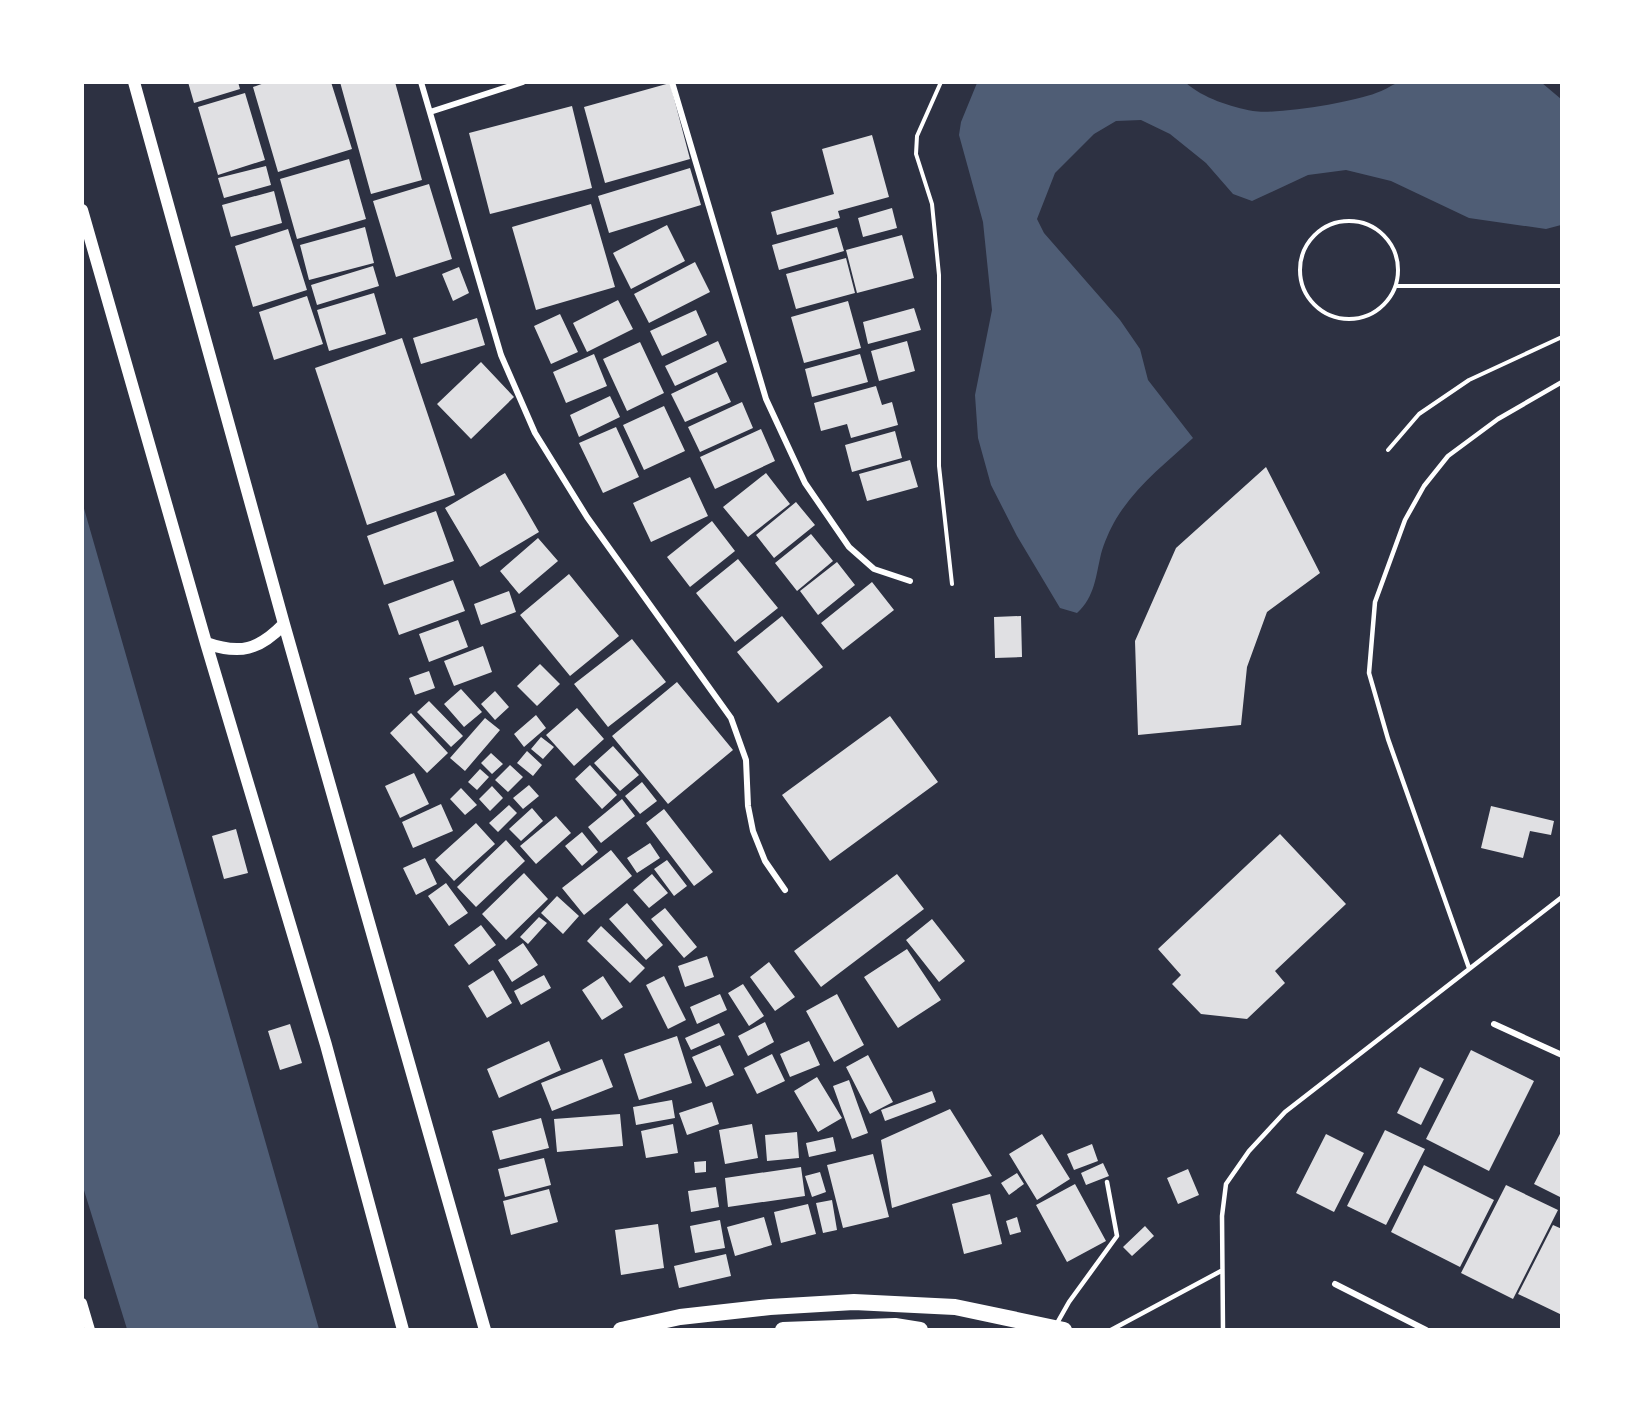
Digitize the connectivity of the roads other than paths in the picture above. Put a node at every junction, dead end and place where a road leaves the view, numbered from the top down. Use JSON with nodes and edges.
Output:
{"nodes":[{"id":1,"x":134,"y":82,"type":"edge"},
{"id":2,"x":421,"y":82,"type":"edge"},
{"id":3,"x":523,"y":82,"type":"edge"},
{"id":4,"x":672,"y":82,"type":"edge"},
{"id":5,"x":430,"y":112,"type":"junction"},
{"id":6,"x":82,"y":210,"type":"edge"},
{"id":7,"x":1562,"y":382,"type":"edge"},
{"id":8,"x":910,"y":581,"type":"dead end"},
{"id":9,"x":284,"y":624,"type":"junction"},
{"id":10,"x":206,"y":643,"type":"junction"},
{"id":11,"x":785,"y":890,"type":"dead end"},
{"id":12,"x":1562,"y":897,"type":"edge"},
{"id":13,"x":1469,"y":968,"type":"junction"},
{"id":14,"x":1494,"y":1024,"type":"dead end"},
{"id":15,"x":1562,"y":1055,"type":"edge"},
{"id":16,"x":1107,"y":1182,"type":"dead end"},
{"id":17,"x":1221,"y":1270,"type":"junction"},
{"id":18,"x":1335,"y":1284,"type":"dead end"},
{"id":19,"x":82,"y":1303,"type":"edge"},
{"id":20,"x":1059,"y":1328,"type":"edge"},
{"id":21,"x":90,"y":1329,"type":"edge"},
{"id":22,"x":402,"y":1329,"type":"edge"},
{"id":23,"x":484,"y":1329,"type":"edge"},
{"id":24,"x":621,"y":1329,"type":"edge"},
{"id":25,"x":783,"y":1329,"type":"edge"},
{"id":26,"x":920,"y":1329,"type":"edge"},
{"id":27,"x":1111,"y":1329,"type":"edge"},
{"id":28,"x":1223,"y":1329,"type":"edge"},
{"id":29,"x":1426,"y":1329,"type":"edge"}],
"edges":[{"from":1,"to":9,"type":"main road"},
{"from":2,"to":5,"type":"street"},
{"from":3,"to":5,"type":"street"},
{"from":4,"to":8,"type":"street"},
{"from":5,"to":11,"type":"street"},
{"from":6,"to":10,"type":"main road"},
{"from":7,"to":13,"type":"lane"},
{"from":9,"to":10,"type":"main road"},
{"from":9,"to":23,"type":"main road"},
{"from":10,"to":22,"type":"main road"},
{"from":12,"to":13,"type":"lane"},
{"from":13,"to":17,"type":"lane"},
{"from":14,"to":15,"type":"street"},
{"from":16,"to":20,"type":"lane"},
{"from":17,"to":27,"type":"lane"},
{"from":17,"to":28,"type":"lane"},
{"from":18,"to":29,"type":"street"},
{"from":19,"to":21,"type":"street"},
{"from":20,"to":24,"type":"highway"},
{"from":25,"to":26,"type":"highway"}]}
